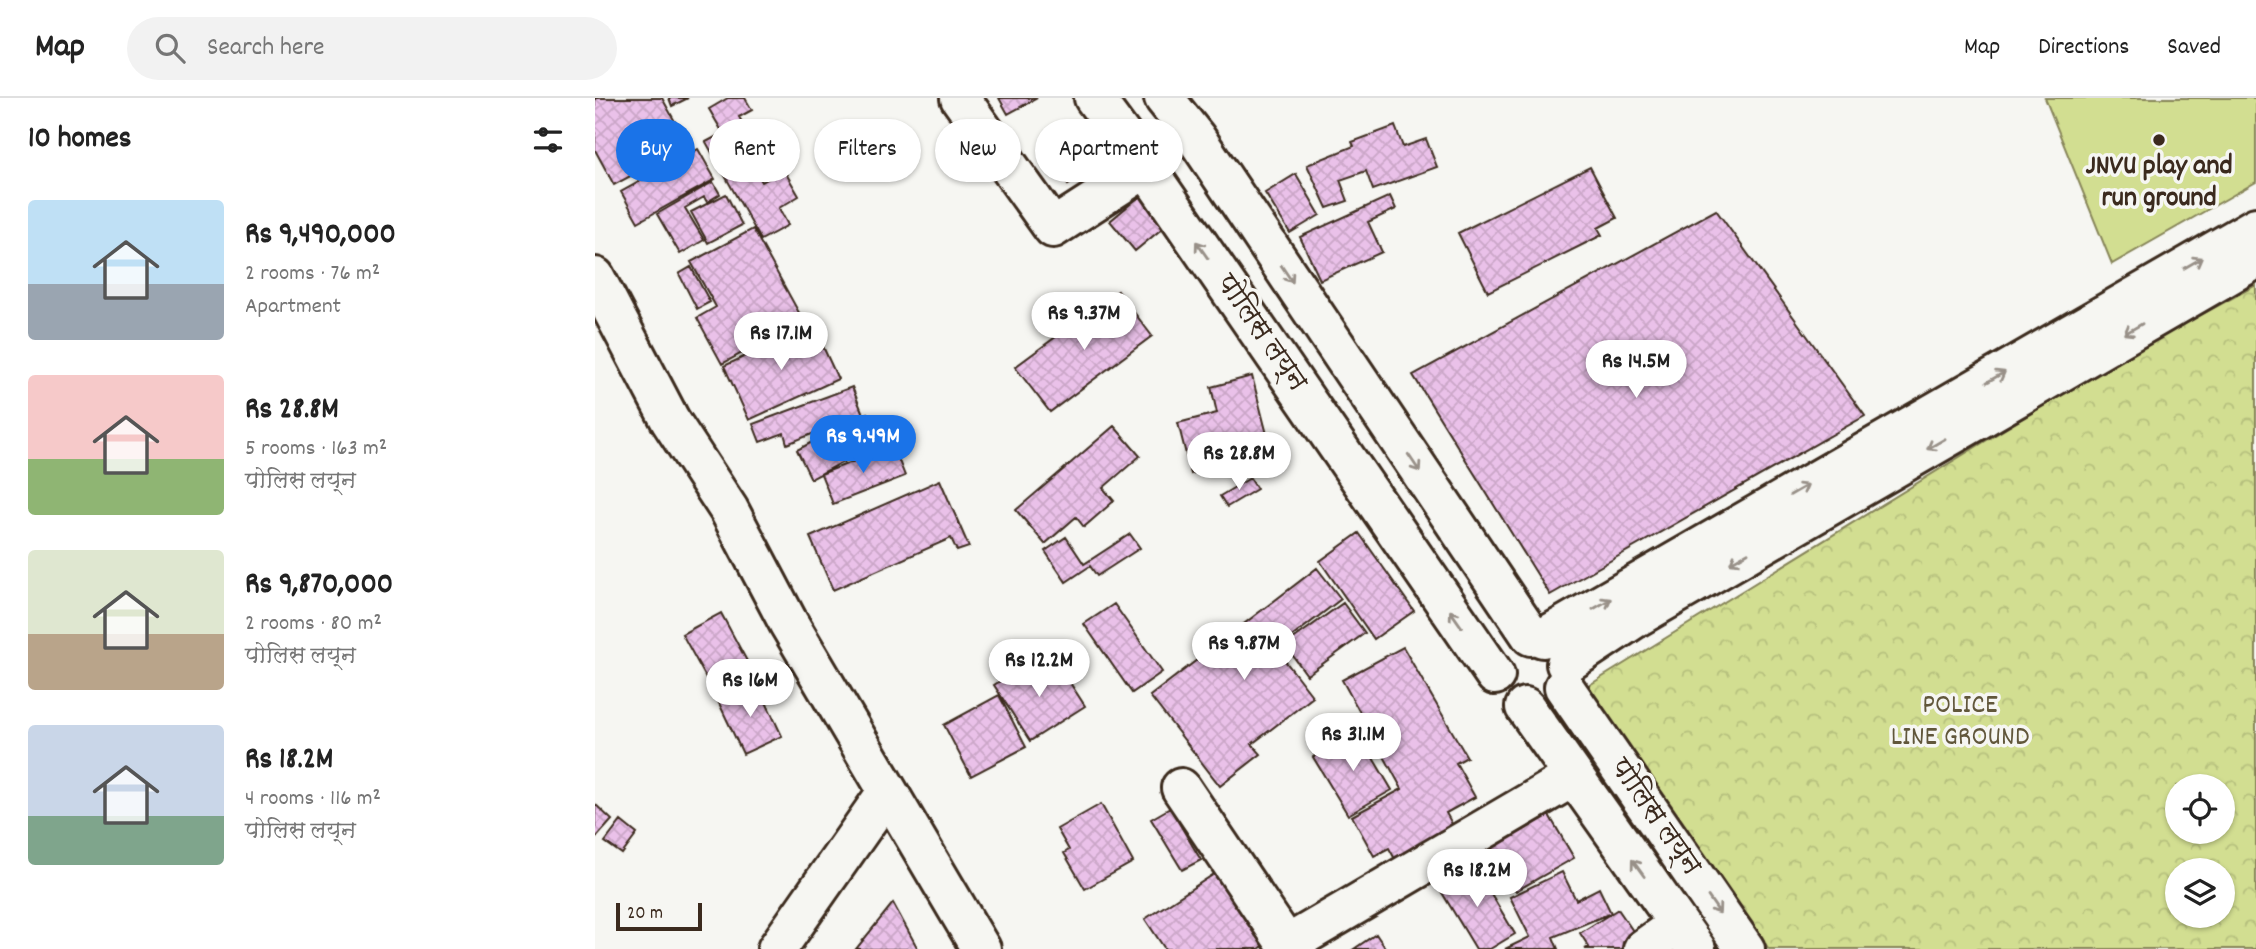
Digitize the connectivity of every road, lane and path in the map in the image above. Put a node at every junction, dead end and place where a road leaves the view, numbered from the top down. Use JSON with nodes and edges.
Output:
{"nodes":[{"id":1,"x":960,"y":98,"type":"edge"},
{"id":2,"x":1094,"y":98,"type":"edge"},
{"id":3,"x":1164,"y":98,"type":"edge"},
{"id":4,"x":1110,"y":119,"type":"edge"},
{"id":5,"x":1124,"y":182,"type":"edge"},
{"id":6,"x":1156,"y":182,"type":"edge"},
{"id":7,"x":2256,"y":227,"type":"edge"},
{"id":8,"x":2256,"y":259,"type":"edge"},
{"id":9,"x":595,"y":277,"type":"edge"},
{"id":10,"x":1551,"y":656,"type":"junction"},
{"id":11,"x":1495,"y":675,"type":"junction"},
{"id":12,"x":1525,"y":708,"type":"junction"},
{"id":13,"x":1573,"y":777,"type":"junction"},
{"id":14,"x":1181,"y":788,"type":"dead end"},
{"id":15,"x":887,"y":792,"type":"junction"},
{"id":16,"x":1687,"y":936,"type":"edge"},
{"id":17,"x":1288,"y":947,"type":"edge"},
{"id":18,"x":777,"y":949,"type":"edge"},
{"id":19,"x":981,"y":949,"type":"edge"},
{"id":20,"x":1643,"y":949,"type":"edge"},
{"id":21,"x":1745,"y":949,"type":"edge"}],
"edges":[{"from":1,"to":5,"type":"street"},
{"from":2,"to":4,"type":"street","name":"पोलिस लय्न"},
{"from":3,"to":10,"type":"street","name":"पोलिस लय्न","one_way":true},
{"from":11,"to":6,"type":"street","name":"पोलिस लय्न","one_way":true},
{"from":10,"to":7,"type":"street","one_way":true},
{"from":8,"to":10,"type":"street","one_way":true},
{"from":9,"to":15,"type":"street"},
{"from":10,"to":11,"type":"street"},
{"from":10,"to":12,"type":"street"},
{"from":10,"to":21,"type":"street","name":"पोलिस लय्न","one_way":true},
{"from":11,"to":12,"type":"street"},
{"from":12,"to":13,"type":"street"},
{"from":16,"to":13,"type":"street","one_way":true},
{"from":13,"to":17,"type":"street"},
{"from":14,"to":17,"type":"street"},
{"from":15,"to":18,"type":"street"},
{"from":15,"to":19,"type":"street"},
{"from":16,"to":20,"type":"street"}]}
